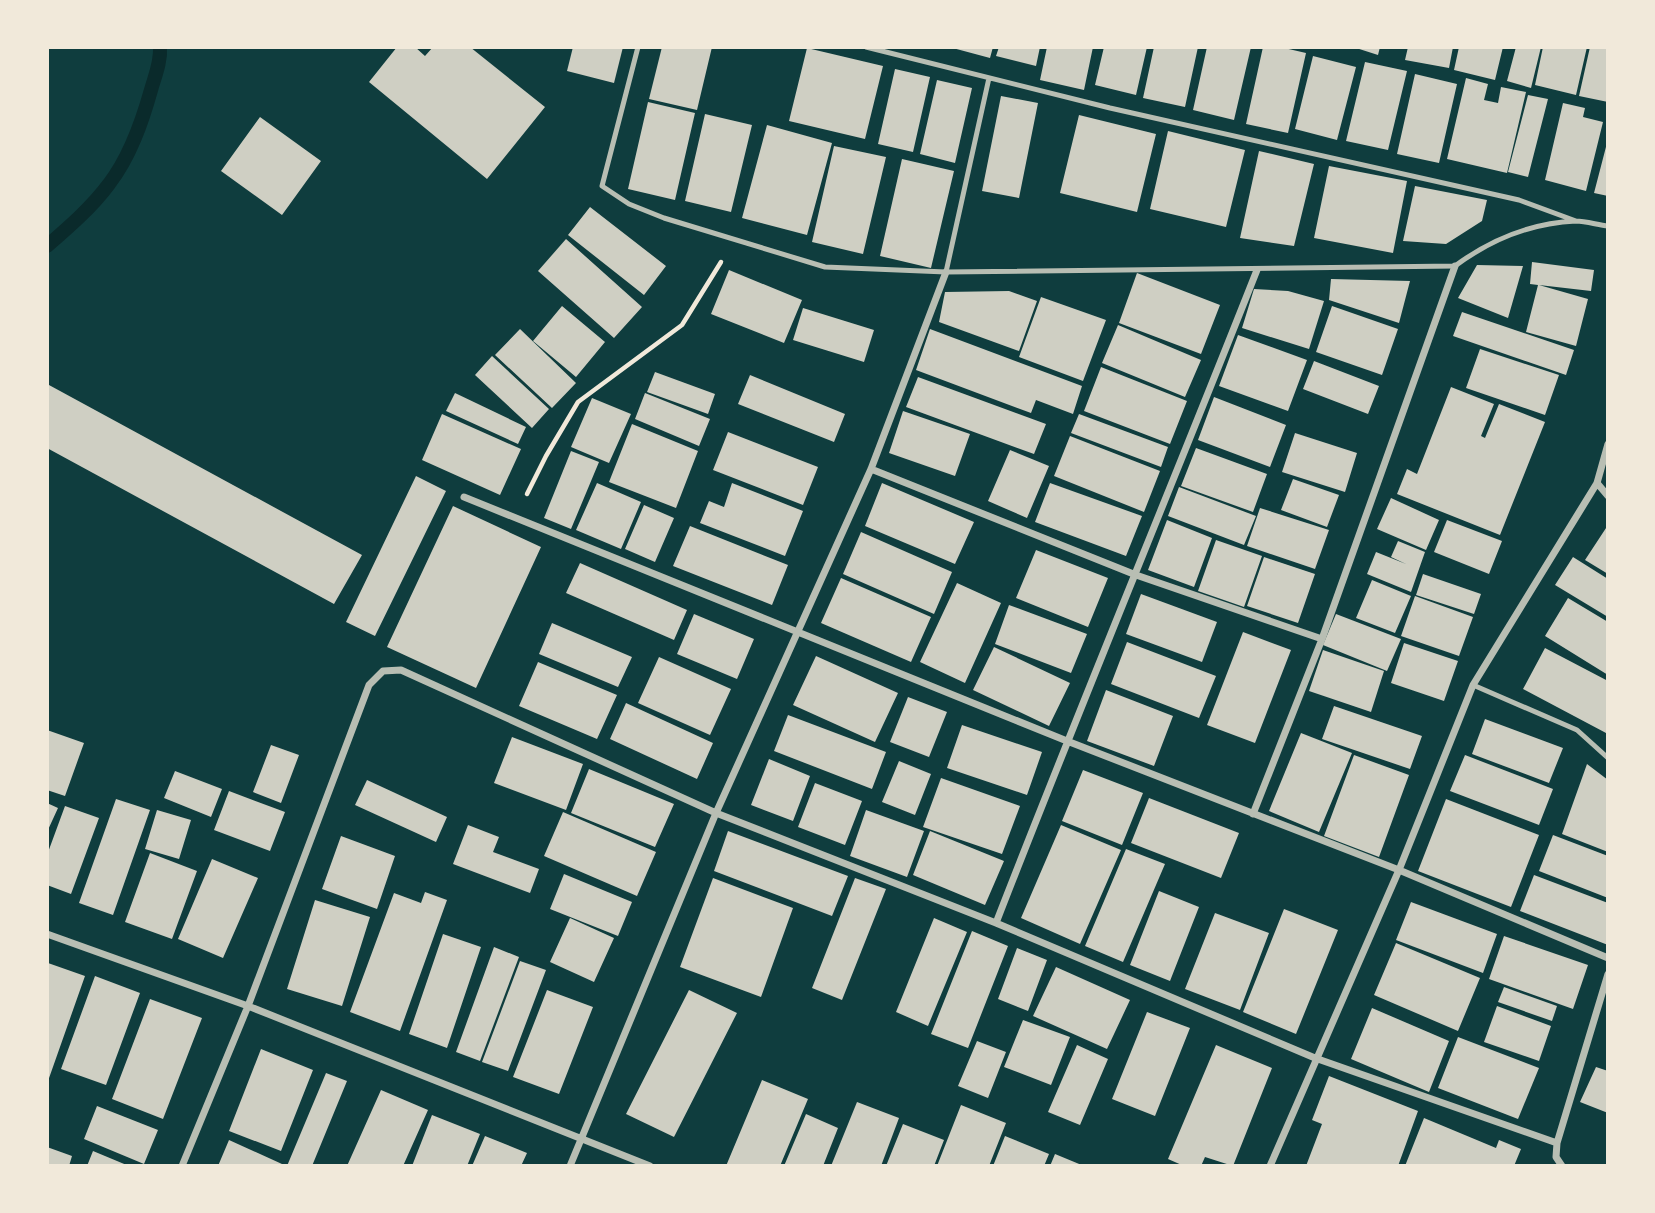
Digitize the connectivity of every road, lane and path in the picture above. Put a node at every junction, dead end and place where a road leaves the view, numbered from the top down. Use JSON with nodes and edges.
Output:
{"nodes":[{"id":1,"x":638,"y":47,"type":"edge"},
{"id":2,"x":866,"y":47,"type":"edge"},
{"id":3,"x":989,"y":78,"type":"junction"},
{"id":4,"x":1577,"y":221,"type":"junction"},
{"id":5,"x":1608,"y":226,"type":"edge"},
{"id":6,"x":735,"y":240,"type":"junction"},
{"id":7,"x":1455,"y":266,"type":"junction"},
{"id":8,"x":1257,"y":270,"type":"junction"},
{"id":9,"x":946,"y":272,"type":"junction"},
{"id":10,"x":1608,"y":444,"type":"edge"},
{"id":11,"x":871,"y":469,"type":"junction"},
{"id":12,"x":1597,"y":484,"type":"junction"},
{"id":13,"x":1608,"y":496,"type":"edge"},
{"id":14,"x":464,"y":497,"type":"dead end"},
{"id":15,"x":515,"y":517,"type":"junction"},
{"id":16,"x":1136,"y":575,"type":"junction"},
{"id":17,"x":796,"y":632,"type":"junction"},
{"id":18,"x":1322,"y":639,"type":"junction"},
{"id":19,"x":1474,"y":685,"type":"junction"},
{"id":20,"x":1067,"y":741,"type":"junction"},
{"id":21,"x":1608,"y":758,"type":"edge"},
{"id":22,"x":716,"y":813,"type":"junction"},
{"id":23,"x":1254,"y":814,"type":"junction"},
{"id":24,"x":1399,"y":870,"type":"junction"},
{"id":25,"x":996,"y":923,"type":"junction"},
{"id":26,"x":47,"y":934,"type":"edge"},
{"id":27,"x":1608,"y":958,"type":"edge"},
{"id":28,"x":1608,"y":974,"type":"edge"},
{"id":29,"x":248,"y":1006,"type":"junction"},
{"id":30,"x":1315,"y":1058,"type":"junction"},
{"id":31,"x":581,"y":1137,"type":"junction"},
{"id":32,"x":1557,"y":1143,"type":"junction"},
{"id":33,"x":182,"y":1166,"type":"edge"},
{"id":34,"x":570,"y":1166,"type":"edge"},
{"id":35,"x":650,"y":1166,"type":"edge"},
{"id":36,"x":1270,"y":1166,"type":"edge"},
{"id":37,"x":1562,"y":1166,"type":"edge"}],
"edges":[{"from":1,"to":6,"type":"lane"},
{"from":2,"to":3,"type":"lane"},
{"from":3,"to":4,"type":"lane"},
{"from":3,"to":9,"type":"lane"},
{"from":4,"to":5,"type":"lane"},
{"from":4,"to":7,"type":"lane"},
{"from":6,"to":9,"type":"lane"},
{"from":6,"to":15,"type":"path"},
{"from":7,"to":8,"type":"lane"},
{"from":7,"to":18,"type":"street"},
{"from":8,"to":9,"type":"lane"},
{"from":8,"to":16,"type":"street"},
{"from":9,"to":11,"type":"street"},
{"from":10,"to":12,"type":"street"},
{"from":11,"to":16,"type":"street"},
{"from":11,"to":17,"type":"street"},
{"from":12,"to":13,"type":"street"},
{"from":12,"to":19,"type":"street"},
{"from":14,"to":15,"type":"street"},
{"from":15,"to":17,"type":"street"},
{"from":16,"to":18,"type":"street"},
{"from":16,"to":20,"type":"street"},
{"from":17,"to":20,"type":"street"},
{"from":17,"to":22,"type":"street"},
{"from":18,"to":23,"type":"street"},
{"from":19,"to":21,"type":"lane"},
{"from":19,"to":24,"type":"street"},
{"from":20,"to":23,"type":"street"},
{"from":20,"to":25,"type":"street"},
{"from":22,"to":25,"type":"street"},
{"from":22,"to":29,"type":"street"},
{"from":22,"to":31,"type":"street"},
{"from":23,"to":24,"type":"street"},
{"from":24,"to":27,"type":"street"},
{"from":24,"to":30,"type":"street"},
{"from":25,"to":30,"type":"street"},
{"from":26,"to":29,"type":"street"},
{"from":28,"to":32,"type":"street"},
{"from":29,"to":31,"type":"street"},
{"from":29,"to":33,"type":"street"},
{"from":30,"to":32,"type":"street"},
{"from":30,"to":36,"type":"street"},
{"from":31,"to":34,"type":"street"},
{"from":31,"to":35,"type":"street"},
{"from":32,"to":37,"type":"street"}]}
